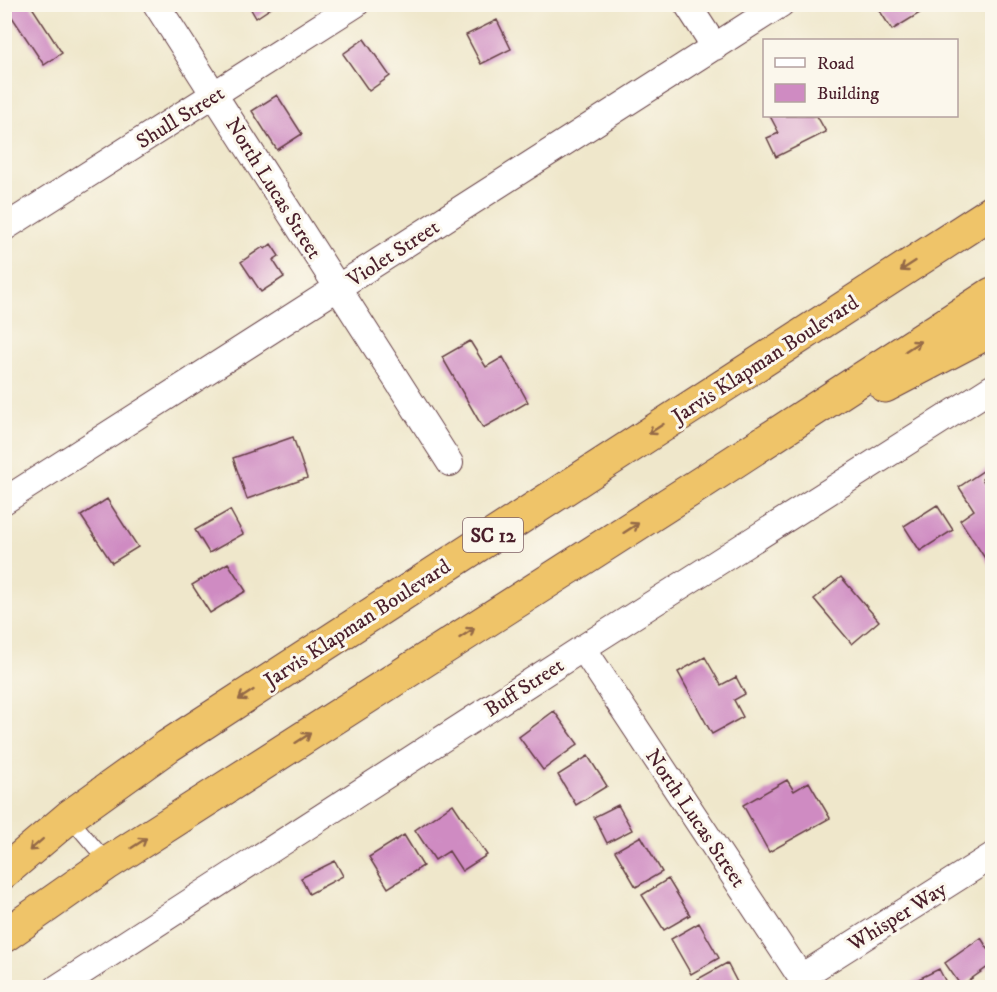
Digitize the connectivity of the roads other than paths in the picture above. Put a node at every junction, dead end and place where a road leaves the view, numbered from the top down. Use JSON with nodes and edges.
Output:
{"nodes":[{"id":1,"x":156,"y":4,"type":"edge"},
{"id":2,"x":356,"y":4,"type":"edge"},
{"id":3,"x":687,"y":4,"type":"edge"},
{"id":4,"x":781,"y":4,"type":"edge"},
{"id":5,"x":715,"y":47,"type":"junction"},
{"id":6,"x":215,"y":95,"type":"junction"},
{"id":7,"x":993,"y":204,"type":"edge"},
{"id":8,"x":993,"y":212,"type":"edge"},
{"id":9,"x":4,"y":228,"type":"edge"},
{"id":10,"x":946,"y":242,"type":"junction"},
{"id":11,"x":338,"y":288,"type":"junction"},
{"id":12,"x":993,"y":294,"type":"edge"},
{"id":13,"x":993,"y":330,"type":"edge"},
{"id":14,"x":993,"y":388,"type":"edge"},
{"id":15,"x":450,"y":463,"type":"dead end"},
{"id":16,"x":706,"y":480,"type":"junction"},
{"id":17,"x":4,"y":501,"type":"edge"},
{"id":18,"x":583,"y":648,"type":"junction"},
{"id":19,"x":69,"y":817,"type":"junction"},
{"id":20,"x":993,"y":856,"type":"edge"},
{"id":21,"x":108,"y":863,"type":"junction"},
{"id":22,"x":4,"y":872,"type":"edge"},
{"id":23,"x":4,"y":936,"type":"edge"},
{"id":24,"x":804,"y":982,"type":"edge"},
{"id":25,"x":57,"y":987,"type":"edge"}],
"edges":[{"from":1,"to":6,"type":"street","name":"North Lucas Street"},
{"from":2,"to":6,"type":"street","name":"Shull Street"},
{"from":3,"to":5,"type":"street"},
{"from":4,"to":5,"type":"street","name":"Violet Street"},
{"from":5,"to":11,"type":"street","name":"Violet Street"},
{"from":6,"to":9,"type":"street","name":"Shull Street"},
{"from":6,"to":11,"type":"street","name":"North Lucas Street"},
{"from":7,"to":10,"type":"highway"},
{"from":8,"to":10,"type":"highway","name":"Jarvis Klapman Boulevard","number":"SC 12"},
{"from":10,"to":19,"type":"highway","name":"Jarvis Klapman Boulevard","number":"SC 12","one_way":true},
{"from":11,"to":15,"type":"street","name":"North Lucas Street"},
{"from":11,"to":17,"type":"street","name":"Violet Street"},
{"from":16,"to":12,"type":"highway","one_way":true},
{"from":13,"to":16,"type":"highway"},
{"from":14,"to":18,"type":"street","name":"Buff Street"},
{"from":21,"to":16,"type":"highway","one_way":true},
{"from":18,"to":24,"type":"street","name":"North Lucas Street"},
{"from":18,"to":25,"type":"street","name":"Buff Street"},
{"from":19,"to":21,"type":"lane"},
{"from":19,"to":22,"type":"highway","name":"Jarvis Klapman Boulevard","number":"SC 12","one_way":true},
{"from":20,"to":24,"type":"street","name":"Whisper Way"},
{"from":21,"to":23,"type":"highway"}]}
